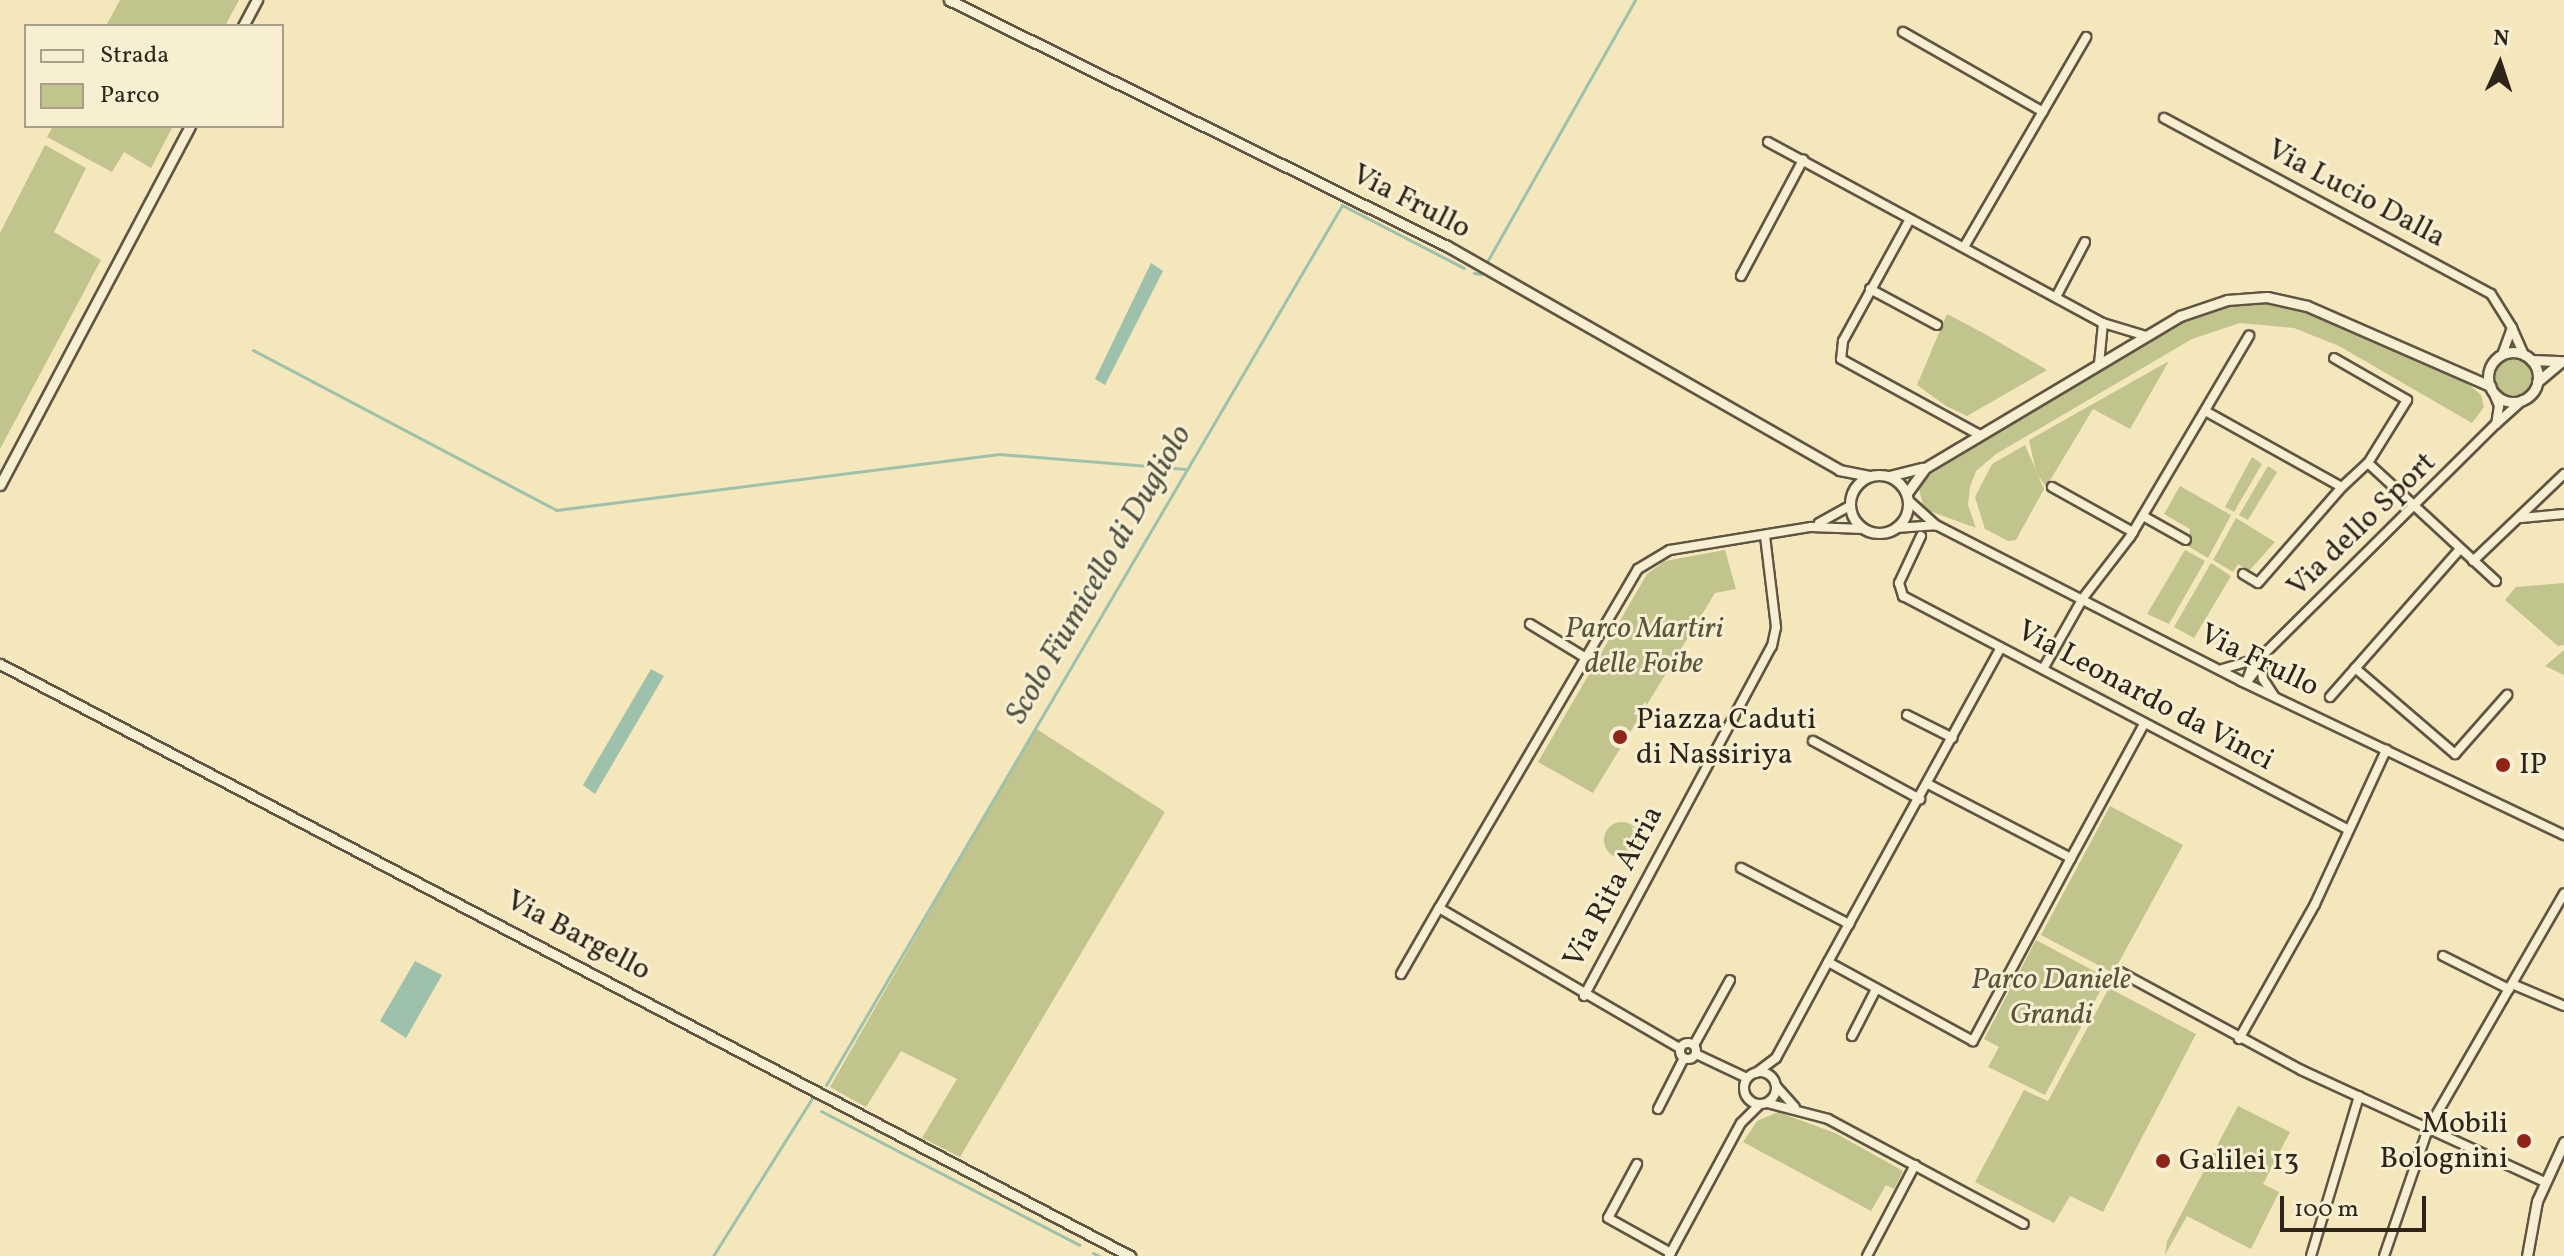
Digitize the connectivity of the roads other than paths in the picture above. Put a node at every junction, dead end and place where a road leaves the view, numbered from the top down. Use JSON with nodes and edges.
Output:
{"nodes":[{"id":1,"x":257,"y":0,"type":"edge"},
{"id":2,"x":949,"y":0,"type":"edge"},
{"id":3,"x":244,"y":24,"type":"edge"},
{"id":4,"x":1903,"y":32,"type":"dead end"},
{"id":5,"x":2086,"y":37,"type":"dead end"},
{"id":6,"x":2043,"y":112,"type":"junction"},
{"id":7,"x":2164,"y":118,"type":"dead end"},
{"id":8,"x":189,"y":128,"type":"edge"},
{"id":9,"x":1768,"y":142,"type":"dead end"},
{"id":10,"x":1803,"y":160,"type":"junction"},
{"id":11,"x":1910,"y":219,"type":"junction"},
{"id":12,"x":2085,"y":242,"type":"dead end"},
{"id":13,"x":1964,"y":247,"type":"junction"},
{"id":14,"x":1741,"y":276,"type":"dead end"},
{"id":15,"x":1870,"y":289,"type":"junction"},
{"id":16,"x":2056,"y":297,"type":"junction"},
{"id":17,"x":2103,"y":323,"type":"junction"},
{"id":18,"x":1937,"y":325,"type":"dead end"},
{"id":19,"x":2113,"y":327,"type":"junction"},
{"id":20,"x":2512,"y":328,"type":"junction"},
{"id":21,"x":2105,"y":334,"type":"junction"},
{"id":22,"x":2146,"y":336,"type":"junction"},
{"id":23,"x":2249,"y":336,"type":"dead end"},
{"id":24,"x":2121,"y":350,"type":"junction"},
{"id":25,"x":2502,"y":355,"type":"junction"},
{"id":26,"x":2528,"y":357,"type":"junction"},
{"id":27,"x":2334,"y":358,"type":"dead end"},
{"id":28,"x":2562,"y":361,"type":"edge"},
{"id":29,"x":2099,"y":364,"type":"junction"},
{"id":30,"x":2492,"y":364,"type":"junction"},
{"id":31,"x":2456,"y":370,"type":"junction"},
{"id":32,"x":2537,"y":382,"type":"junction"},
{"id":33,"x":2492,"y":390,"type":"junction"},
{"id":34,"x":2523,"y":400,"type":"junction"},
{"id":35,"x":2207,"y":412,"type":"junction"},
{"id":36,"x":2496,"y":424,"type":"junction"},
{"id":37,"x":1980,"y":435,"type":"junction"},
{"id":38,"x":2368,"y":463,"type":"junction"},
{"id":39,"x":1925,"y":468,"type":"junction"},
{"id":40,"x":1839,"y":470,"type":"junction"},
{"id":41,"x":2564,"y":474,"type":"edge"},
{"id":42,"x":1870,"y":476,"type":"junction"},
{"id":43,"x":1889,"y":476,"type":"junction"},
{"id":44,"x":0,"y":485,"type":"edge"},
{"id":45,"x":2052,"y":487,"type":"dead end"},
{"id":46,"x":2342,"y":487,"type":"junction"},
{"id":47,"x":1908,"y":496,"type":"junction"},
{"id":48,"x":1850,"y":501,"type":"junction"},
{"id":49,"x":2416,"y":505,"type":"junction"},
{"id":50,"x":2564,"y":514,"type":"edge"},
{"id":51,"x":2143,"y":516,"type":"junction"},
{"id":52,"x":2521,"y":518,"type":"junction"},
{"id":53,"x":1936,"y":525,"type":"junction"},
{"id":54,"x":1811,"y":527,"type":"junction"},
{"id":55,"x":1896,"y":528,"type":"junction"},
{"id":56,"x":1864,"y":529,"type":"junction"},
{"id":57,"x":2133,"y":532,"type":"junction"},
{"id":58,"x":1765,"y":536,"type":"junction"},
{"id":59,"x":1921,"y":536,"type":"dead end"},
{"id":60,"x":2186,"y":540,"type":"dead end"},
{"id":61,"x":2460,"y":549,"type":"junction"},
{"id":62,"x":2473,"y":561,"type":"junction"},
{"id":63,"x":2243,"y":574,"type":"dead end"},
{"id":64,"x":2496,"y":581,"type":"dead end"},
{"id":65,"x":2083,"y":598,"type":"junction"},
{"id":66,"x":1530,"y":624,"type":"dead end"},
{"id":67,"x":2001,"y":647,"type":"junction"},
{"id":68,"x":1586,"y":658,"type":"junction"},
{"id":69,"x":2258,"y":662,"type":"junction"},
{"id":70,"x":0,"y":664,"type":"edge"},
{"id":71,"x":2217,"y":668,"type":"junction"},
{"id":72,"x":2355,"y":668,"type":"junction"},
{"id":73,"x":2043,"y":669,"type":"junction"},
{"id":74,"x":2246,"y":683,"type":"junction"},
{"id":75,"x":2507,"y":695,"type":"dead end"},
{"id":76,"x":2274,"y":697,"type":"junction"},
{"id":77,"x":2330,"y":697,"type":"dead end"},
{"id":78,"x":1907,"y":715,"type":"dead end"},
{"id":79,"x":2144,"y":724,"type":"junction"},
{"id":80,"x":1953,"y":738,"type":"junction"},
{"id":81,"x":1813,"y":741,"type":"dead end"},
{"id":82,"x":2386,"y":750,"type":"junction"},
{"id":83,"x":1928,"y":784,"type":"junction"},
{"id":84,"x":1920,"y":799,"type":"junction"},
{"id":85,"x":2347,"y":829,"type":"junction"},
{"id":86,"x":2564,"y":835,"type":"edge"},
{"id":87,"x":2071,"y":858,"type":"junction"},
{"id":88,"x":1741,"y":868,"type":"dead end"},
{"id":89,"x":2564,"y":893,"type":"edge"},
{"id":90,"x":1439,"y":908,"type":"junction"},
{"id":91,"x":1849,"y":924,"type":"junction"},
{"id":92,"x":2443,"y":956,"type":"dead end"},
{"id":93,"x":1828,"y":962,"type":"junction"},
{"id":94,"x":2120,"y":972,"type":"dead end"},
{"id":95,"x":1401,"y":974,"type":"dead end"},
{"id":96,"x":1730,"y":980,"type":"dead end"},
{"id":97,"x":2510,"y":986,"type":"junction"},
{"id":98,"x":1876,"y":989,"type":"junction"},
{"id":99,"x":1584,"y":996,"type":"junction"},
{"id":100,"x":2564,"y":1006,"type":"edge"},
{"id":101,"x":1852,"y":1036,"type":"dead end"},
{"id":102,"x":2239,"y":1039,"type":"junction"},
{"id":103,"x":1680,"y":1048,"type":"junction"},
{"id":104,"x":1695,"y":1050,"type":"junction"},
{"id":105,"x":1684,"y":1058,"type":"junction"},
{"id":106,"x":1776,"y":1058,"type":"junction"},
{"id":107,"x":1733,"y":1075,"type":"junction"},
{"id":108,"x":1751,"y":1075,"type":"junction"},
{"id":109,"x":1774,"y":1082,"type":"junction"},
{"id":110,"x":1745,"y":1092,"type":"junction"},
{"id":111,"x":2359,"y":1096,"type":"junction"},
{"id":112,"x":1763,"y":1104,"type":"junction"},
{"id":113,"x":1796,"y":1107,"type":"junction"},
{"id":114,"x":1658,"y":1109,"type":"dead end"},
{"id":115,"x":1741,"y":1123,"type":"junction"},
{"id":116,"x":2428,"y":1129,"type":"junction"},
{"id":117,"x":2564,"y":1142,"type":"edge"},
{"id":118,"x":1637,"y":1164,"type":"dead end"},
{"id":119,"x":1915,"y":1165,"type":"junction"},
{"id":120,"x":2544,"y":1182,"type":"junction"},
{"id":121,"x":2024,"y":1224,"type":"dead end"},
{"id":122,"x":1670,"y":1254,"type":"edge"},
{"id":123,"x":1130,"y":1256,"type":"edge"},
{"id":124,"x":1867,"y":1256,"type":"edge"},
{"id":125,"x":2311,"y":1256,"type":"edge"},
{"id":126,"x":2384,"y":1256,"type":"edge"},
{"id":127,"x":2527,"y":1256,"type":"edge"}],
"edges":[{"from":1,"to":3,"type":"street"},
{"from":2,"to":40,"type":"street","name":"Via Frullo"},
{"from":4,"to":6,"type":"street"},
{"from":5,"to":6,"type":"street"},
{"from":6,"to":13,"type":"street"},
{"from":7,"to":20,"type":"street","name":"Via Lucio Dalla"},
{"from":8,"to":44,"type":"street"},
{"from":9,"to":10,"type":"street"},
{"from":10,"to":11,"type":"street"},
{"from":10,"to":14,"type":"street"},
{"from":11,"to":13,"type":"street"},
{"from":11,"to":15,"type":"street"},
{"from":12,"to":16,"type":"street"},
{"from":13,"to":16,"type":"street"},
{"from":15,"to":18,"type":"street"},
{"from":15,"to":37,"type":"street"},
{"from":16,"to":17,"type":"street"},
{"from":17,"to":19,"type":"street"},
{"from":17,"to":21,"type":"street"},
{"from":19,"to":22,"type":"street"},
{"from":19,"to":24,"type":"street"},
{"from":20,"to":25,"type":"street"},
{"from":20,"to":26,"type":"street","name":"Via Lucio Dalla"},
{"from":21,"to":24,"type":"street"},
{"from":21,"to":29,"type":"street"},
{"from":22,"to":24,"type":"street"},
{"from":22,"to":31,"type":"street"},
{"from":23,"to":35,"type":"street"},
{"from":24,"to":29,"type":"street"},
{"from":25,"to":26,"type":"street"},
{"from":25,"to":30,"type":"street"},
{"from":26,"to":28,"type":"street"},
{"from":26,"to":32,"type":"street"},
{"from":27,"to":38,"type":"street"},
{"from":28,"to":32,"type":"street"},
{"from":29,"to":37,"type":"street"},
{"from":30,"to":31,"type":"street"},
{"from":30,"to":33,"type":"street"},
{"from":31,"to":33,"type":"street"},
{"from":32,"to":34,"type":"street"},
{"from":33,"to":34,"type":"street"},
{"from":33,"to":36,"type":"street"},
{"from":34,"to":36,"type":"street","name":"Via dello Sport"},
{"from":35,"to":46,"type":"street"},
{"from":35,"to":51,"type":"street"},
{"from":36,"to":49,"type":"street","name":"Via dello Sport"},
{"from":37,"to":39,"type":"street"},
{"from":38,"to":46,"type":"street"},
{"from":38,"to":49,"type":"street"},
{"from":39,"to":43,"type":"street"},
{"from":39,"to":47,"type":"street"},
{"from":40,"to":42,"type":"street","name":"Via Frullo"},
{"from":40,"to":48,"type":"street"},
{"from":41,"to":52,"type":"street"},
{"from":42,"to":43,"type":"street"},
{"from":42,"to":48,"type":"street"},
{"from":43,"to":47,"type":"street"},
{"from":45,"to":57,"type":"street"},
{"from":46,"to":63,"type":"street"},
{"from":47,"to":53,"type":"street","name":"Via Frullo"},
{"from":47,"to":55,"type":"street"},
{"from":48,"to":54,"type":"street"},
{"from":48,"to":56,"type":"street"},
{"from":49,"to":61,"type":"street"},
{"from":49,"to":69,"type":"street","name":"Via dello Sport"},
{"from":50,"to":52,"type":"street"},
{"from":51,"to":57,"type":"street"},
{"from":51,"to":60,"type":"street"},
{"from":52,"to":62,"type":"street"},
{"from":53,"to":55,"type":"street"},
{"from":53,"to":65,"type":"street","name":"Via Frullo"},
{"from":54,"to":56,"type":"street"},
{"from":54,"to":58,"type":"street"},
{"from":55,"to":56,"type":"street"},
{"from":57,"to":65,"type":"street"},
{"from":58,"to":68,"type":"street"},
{"from":58,"to":99,"type":"street","name":"Via Rita Atria"},
{"from":59,"to":67,"type":"street","name":"Via Leonardo da Vinci"},
{"from":61,"to":62,"type":"street"},
{"from":61,"to":72,"type":"street"},
{"from":62,"to":64,"type":"street"},
{"from":65,"to":71,"type":"street","name":"Via Frullo"},
{"from":65,"to":73,"type":"street"},
{"from":66,"to":68,"type":"street"},
{"from":67,"to":73,"type":"street","name":"Via Leonardo da Vinci"},
{"from":67,"to":80,"type":"street"},
{"from":68,"to":90,"type":"street"},
{"from":69,"to":71,"type":"street"},
{"from":69,"to":74,"type":"street","name":"Via dello Sport"},
{"from":69,"to":76,"type":"street"},
{"from":70,"to":123,"type":"street","name":"Via Bargello"},
{"from":71,"to":74,"type":"street","name":"Via Frullo"},
{"from":72,"to":75,"type":"street"},
{"from":72,"to":77,"type":"street"},
{"from":73,"to":79,"type":"street","name":"Via Leonardo da Vinci"},
{"from":74,"to":76,"type":"street","name":"Via Frullo"},
{"from":76,"to":82,"type":"street","name":"Via Frullo"},
{"from":78,"to":80,"type":"street"},
{"from":79,"to":85,"type":"street","name":"Via Leonardo da Vinci"},
{"from":79,"to":87,"type":"street"},
{"from":80,"to":83,"type":"street"},
{"from":81,"to":84,"type":"street"},
{"from":82,"to":85,"type":"street"},
{"from":82,"to":86,"type":"street","name":"Via Frullo"},
{"from":83,"to":84,"type":"street"},
{"from":83,"to":87,"type":"street"},
{"from":84,"to":91,"type":"street"},
{"from":85,"to":102,"type":"street"},
{"from":87,"to":98,"type":"street"},
{"from":88,"to":91,"type":"street"},
{"from":89,"to":97,"type":"street"},
{"from":90,"to":95,"type":"street"},
{"from":90,"to":99,"type":"street"},
{"from":91,"to":93,"type":"street"},
{"from":92,"to":97,"type":"street"},
{"from":93,"to":98,"type":"street"},
{"from":93,"to":106,"type":"street"},
{"from":94,"to":102,"type":"street"},
{"from":96,"to":104,"type":"street"},
{"from":97,"to":100,"type":"street"},
{"from":97,"to":116,"type":"street"},
{"from":98,"to":101,"type":"street"},
{"from":99,"to":103,"type":"street"},
{"from":102,"to":111,"type":"street"},
{"from":103,"to":104,"type":"street"},
{"from":103,"to":105,"type":"street"},
{"from":104,"to":105,"type":"street"},
{"from":104,"to":107,"type":"street"},
{"from":105,"to":114,"type":"street"},
{"from":106,"to":108,"type":"street"},
{"from":106,"to":109,"type":"street"},
{"from":107,"to":108,"type":"street"},
{"from":107,"to":110,"type":"street"},
{"from":108,"to":109,"type":"street"},
{"from":108,"to":110,"type":"street"},
{"from":109,"to":112,"type":"street"},
{"from":109,"to":113,"type":"street"},
{"from":110,"to":112,"type":"street"},
{"from":110,"to":115,"type":"street"},
{"from":111,"to":116,"type":"street"},
{"from":111,"to":125,"type":"street"},
{"from":112,"to":113,"type":"street"},
{"from":112,"to":115,"type":"street"},
{"from":113,"to":119,"type":"street"},
{"from":115,"to":122,"type":"street"},
{"from":116,"to":120,"type":"street"},
{"from":116,"to":126,"type":"street"},
{"from":117,"to":120,"type":"street"},
{"from":118,"to":122,"type":"street"},
{"from":119,"to":121,"type":"street"},
{"from":119,"to":124,"type":"street"},
{"from":120,"to":127,"type":"street"}]}
